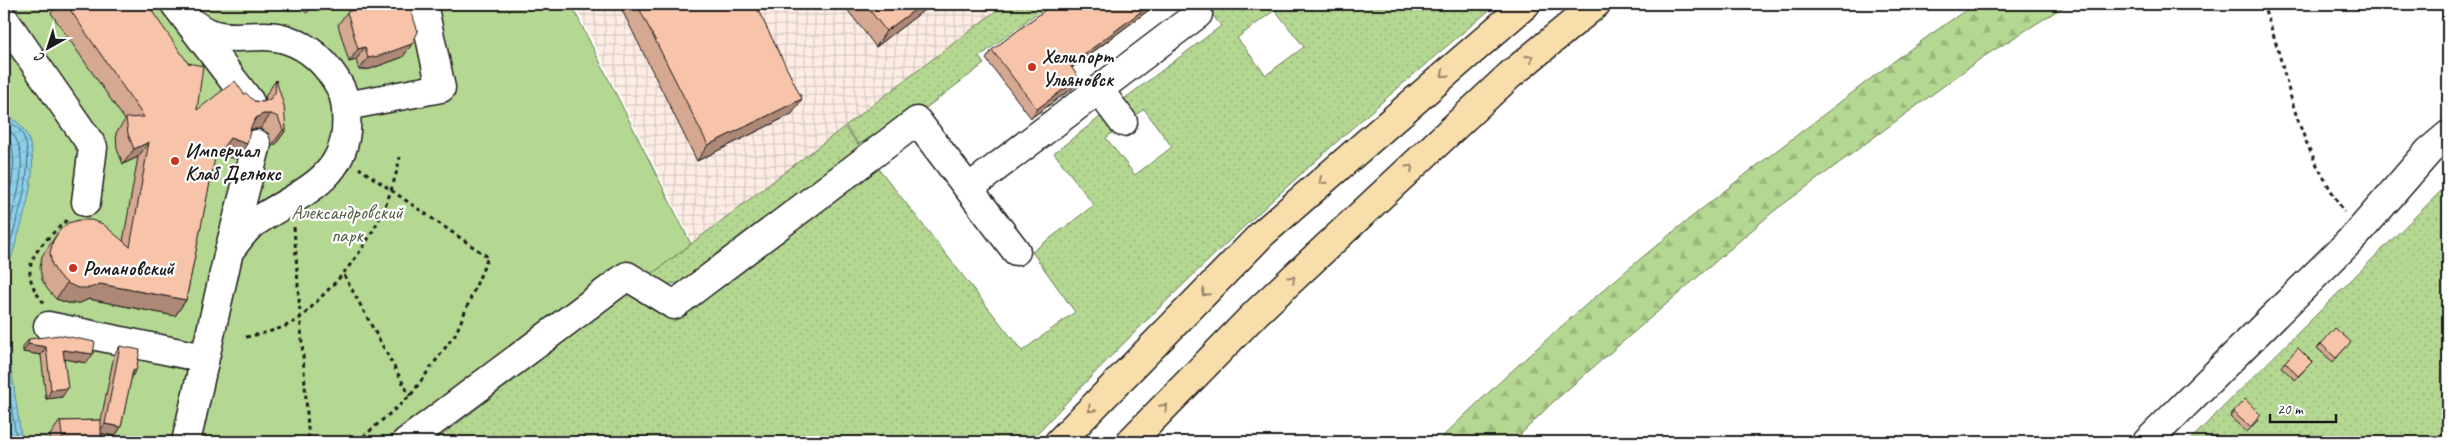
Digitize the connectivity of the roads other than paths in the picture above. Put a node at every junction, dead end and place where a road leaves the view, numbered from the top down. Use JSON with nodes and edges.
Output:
{"nodes":[{"id":1,"x":423,"y":4,"type":"edge"},
{"id":2,"x":1526,"y":4,"type":"edge"},
{"id":3,"x":1596,"y":4,"type":"edge"},
{"id":4,"x":181,"y":12,"type":"edge"},
{"id":5,"x":1198,"y":14,"type":"dead end"},
{"id":6,"x":4,"y":19,"type":"edge"},
{"id":7,"x":1099,"y":90,"type":"junction"},
{"id":8,"x":250,"y":102,"type":"edge"},
{"id":9,"x":346,"y":106,"type":"junction"},
{"id":10,"x":1123,"y":122,"type":"dead end"},
{"id":11,"x":2448,"y":135,"type":"edge"},
{"id":12,"x":257,"y":144,"type":"dead end"},
{"id":13,"x":969,"y":188,"type":"junction"},
{"id":14,"x":86,"y":202,"type":"dead end"},
{"id":15,"x":229,"y":251,"type":"junction"},
{"id":16,"x":1016,"y":251,"type":"dead end"},
{"id":17,"x":48,"y":326,"type":"dead end"},
{"id":18,"x":204,"y":358,"type":"junction"},
{"id":19,"x":188,"y":431,"type":"edge"},
{"id":20,"x":208,"y":442,"type":"edge"},
{"id":21,"x":406,"y":442,"type":"edge"},
{"id":22,"x":1059,"y":442,"type":"edge"},
{"id":23,"x":1130,"y":442,"type":"edge"},
{"id":24,"x":2147,"y":442,"type":"edge"}],
"edges":[{"from":1,"to":9,"type":"lane"},
{"from":2,"to":22,"type":"highway","one_way":true},
{"from":23,"to":3,"type":"highway","one_way":true},
{"from":4,"to":8,"type":"lane"},
{"from":4,"to":9,"type":"lane"},
{"from":5,"to":7,"type":"lane"},
{"from":6,"to":14,"type":"lane"},
{"from":7,"to":10,"type":"lane"},
{"from":7,"to":13,"type":"lane"},
{"from":9,"to":15,"type":"lane"},
{"from":11,"to":24,"type":"lane"},
{"from":12,"to":15,"type":"lane"},
{"from":13,"to":16,"type":"lane"},
{"from":13,"to":21,"type":"lane"},
{"from":15,"to":18,"type":"lane"},
{"from":17,"to":18,"type":"lane"},
{"from":18,"to":19,"type":"lane"},
{"from":19,"to":20,"type":"lane"}]}
